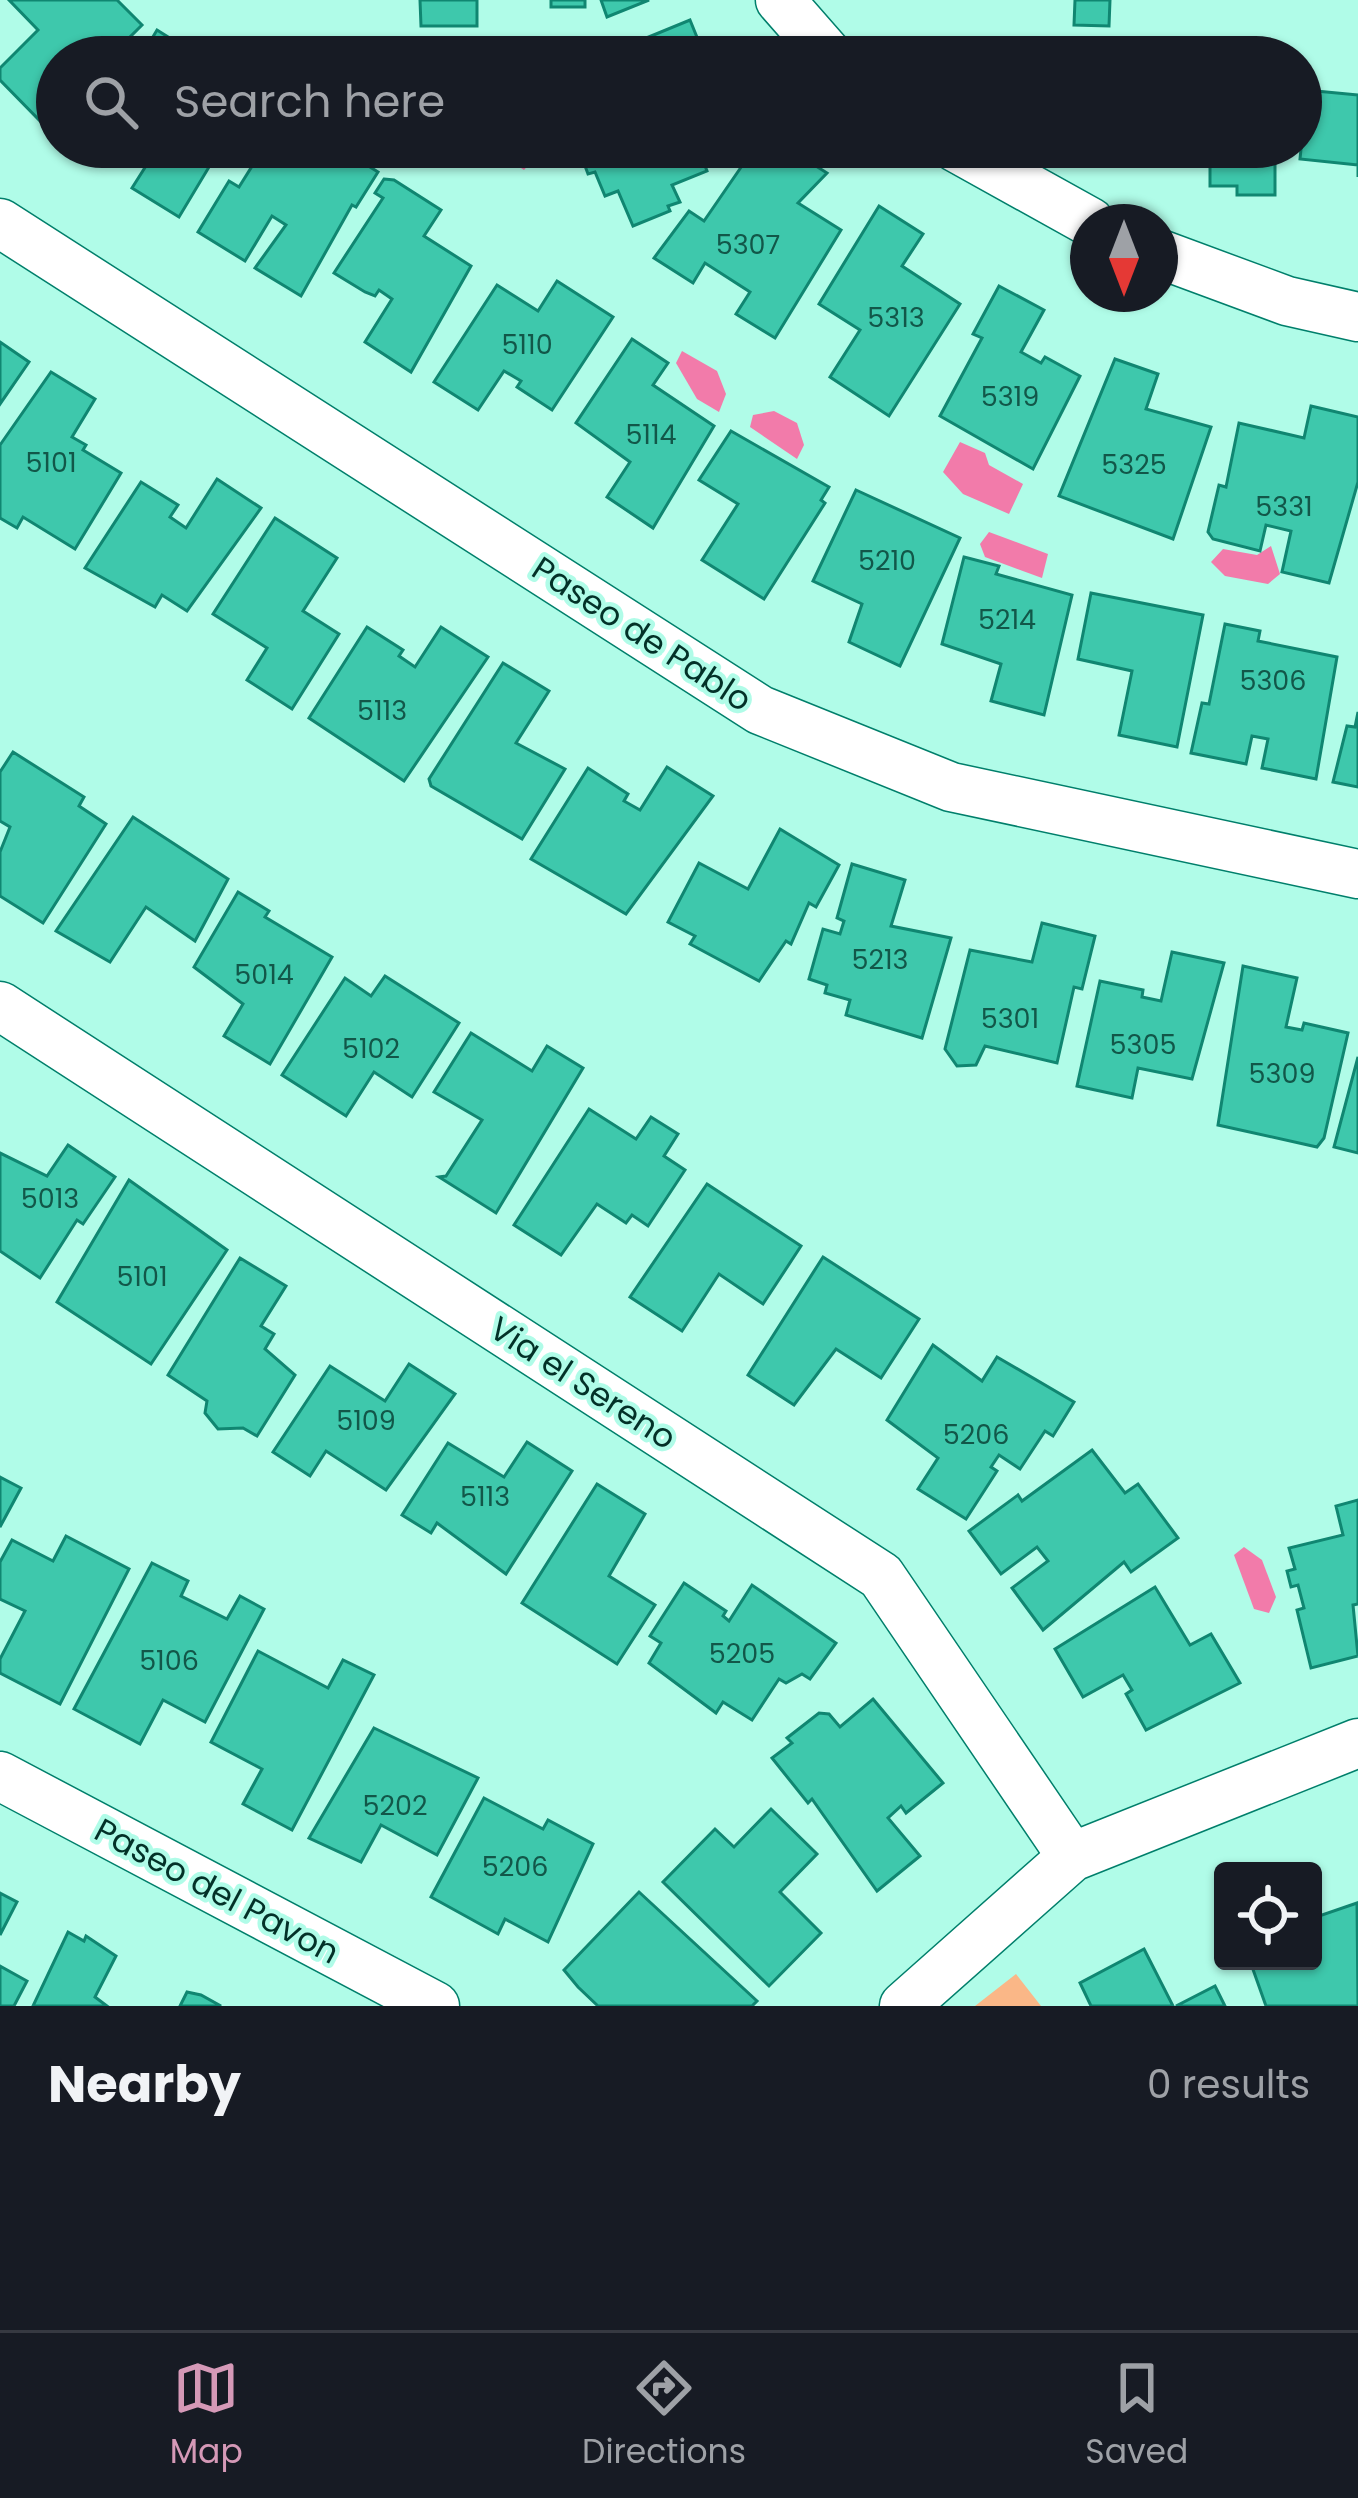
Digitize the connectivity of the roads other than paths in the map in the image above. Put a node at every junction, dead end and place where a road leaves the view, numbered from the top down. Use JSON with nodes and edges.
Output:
{"nodes":[{"id":1,"x":780,"y":0,"type":"edge"},
{"id":2,"x":812,"y":36,"type":"edge"},
{"id":3,"x":993,"y":168,"type":"edge"},
{"id":4,"x":1070,"y":211,"type":"edge"},
{"id":5,"x":0,"y":223,"type":"edge"},
{"id":6,"x":1178,"y":261,"type":"edge"},
{"id":7,"x":1358,"y":317,"type":"edge"},
{"id":8,"x":1358,"y":874,"type":"edge"},
{"id":9,"x":0,"y":1006,"type":"edge"},
{"id":10,"x":1358,"y":1743,"type":"edge"},
{"id":11,"x":0,"y":1776,"type":"edge"},
{"id":12,"x":1072,"y":1857,"type":"junction"},
{"id":13,"x":435,"y":2006,"type":"edge"},
{"id":14,"x":904,"y":2006,"type":"edge"}],
"edges":[{"from":1,"to":2,"type":"street"},
{"from":3,"to":4,"type":"street"},
{"from":5,"to":8,"type":"street","name":"Paseo de Pablo"},
{"from":6,"to":7,"type":"street"},
{"from":9,"to":12,"type":"street","name":"Via el Sereno"},
{"from":10,"to":12,"type":"street"},
{"from":11,"to":13,"type":"street","name":"Paseo del Pavon"},
{"from":12,"to":14,"type":"street"}]}
